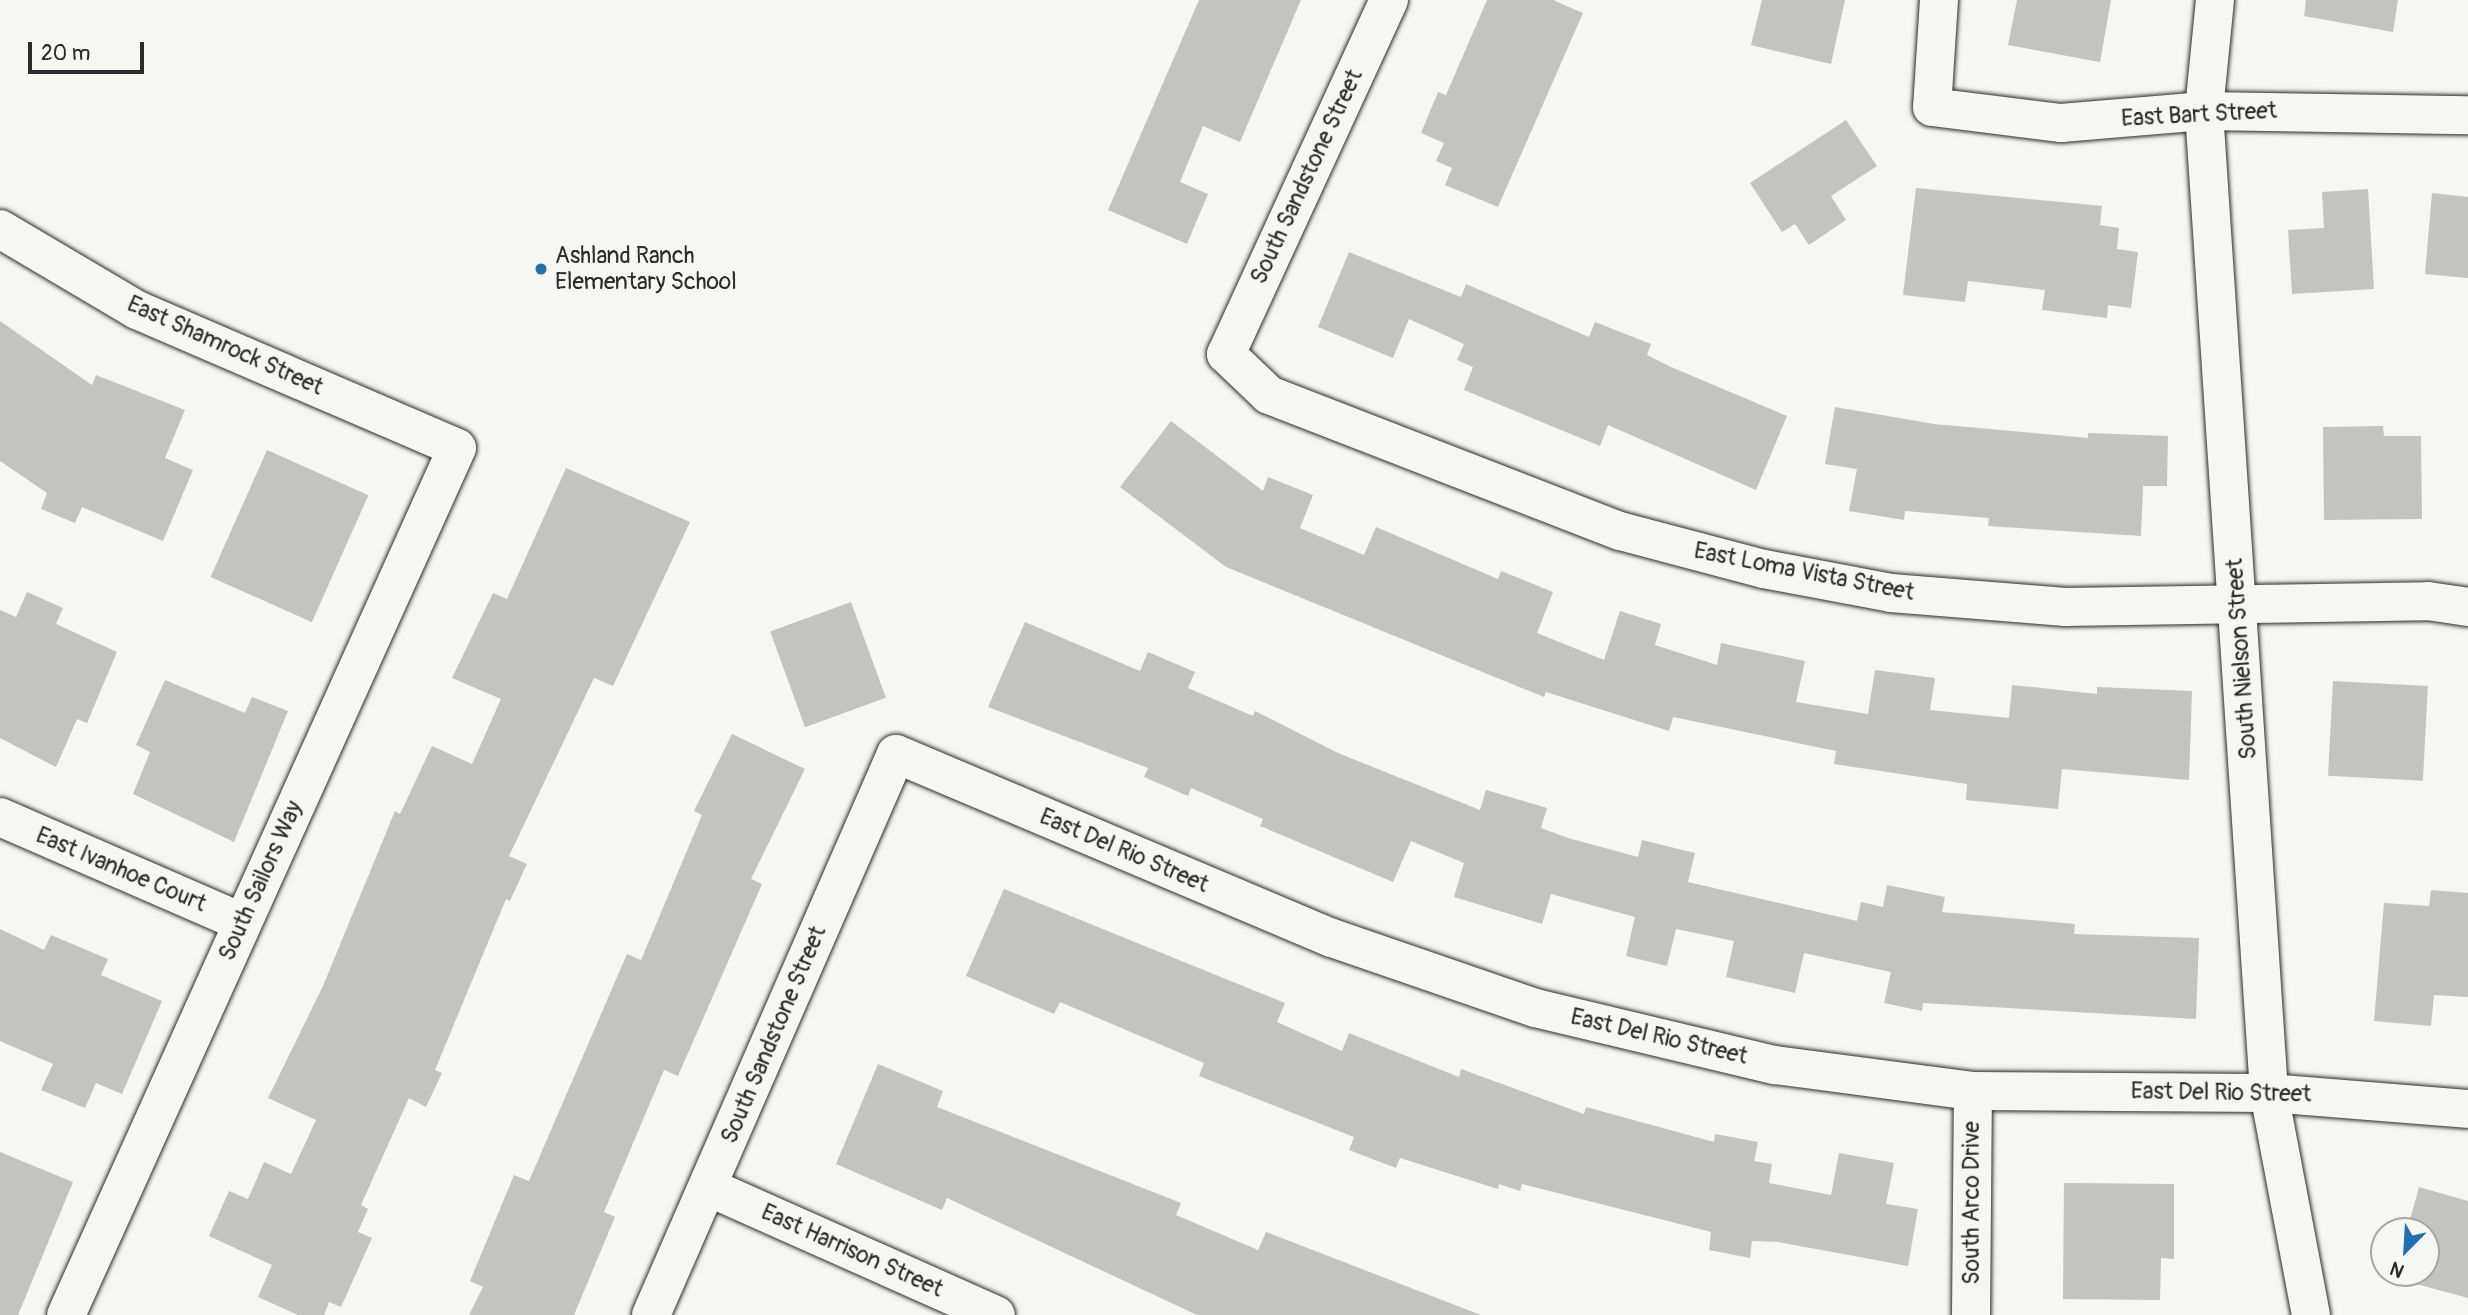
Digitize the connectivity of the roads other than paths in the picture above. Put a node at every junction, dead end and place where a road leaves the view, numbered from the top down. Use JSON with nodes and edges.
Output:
{"nodes":[{"id":1,"x":1389,"y":0,"type":"edge"},
{"id":2,"x":1939,"y":0,"type":"edge"},
{"id":3,"x":2215,"y":0,"type":"edge"},
{"id":4,"x":2204,"y":111,"type":"junction"},
{"id":5,"x":2468,"y":115,"type":"edge"},
{"id":6,"x":0,"y":229,"type":"edge"},
{"id":7,"x":1226,"y":354,"type":"joint"},
{"id":8,"x":457,"y":448,"type":"joint"},
{"id":9,"x":2239,"y":605,"type":"junction"},
{"id":10,"x":2468,"y":607,"type":"edge"},
{"id":11,"x":896,"y":754,"type":"joint"},
{"id":12,"x":0,"y":817,"type":"edge"},
{"id":13,"x":242,"y":922,"type":"junction"},
{"id":14,"x":1973,"y":1091,"type":"junction"},
{"id":15,"x":2269,"y":1093,"type":"junction"},
{"id":16,"x":2468,"y":1109,"type":"edge"},
{"id":17,"x":708,"y":1187,"type":"junction"},
{"id":18,"x":66,"y":1315,"type":"edge"},
{"id":19,"x":651,"y":1315,"type":"edge"},
{"id":20,"x":996,"y":1315,"type":"edge"},
{"id":21,"x":1971,"y":1315,"type":"edge"},
{"id":22,"x":2311,"y":1315,"type":"edge"}],
"edges":[{"from":1,"to":7,"type":"street","name":"South Sandstone Street"},
{"from":2,"to":4,"type":"street","name":"East Bart Street"},
{"from":3,"to":4,"type":"street","name":"South Nielson Street"},
{"from":4,"to":5,"type":"street","name":"East Bart Street"},
{"from":4,"to":9,"type":"street","name":"South Nielson Street"},
{"from":6,"to":8,"type":"street","name":"East Shamrock Street"},
{"from":7,"to":9,"type":"street","name":"East Loma Vista Street"},
{"from":8,"to":13,"type":"street","name":"South Sailors Way"},
{"from":9,"to":10,"type":"street","name":"East Loma Vista Street"},
{"from":9,"to":15,"type":"street","name":"South Nielson Street"},
{"from":11,"to":14,"type":"street","name":"East Del Rio Street"},
{"from":11,"to":17,"type":"street","name":"South Sandstone Street"},
{"from":12,"to":13,"type":"street","name":"East Ivanhoe Court"},
{"from":13,"to":18,"type":"street","name":"South Sailors Way"},
{"from":14,"to":15,"type":"street","name":"East Del Rio Street"},
{"from":14,"to":21,"type":"street","name":"South Arco Drive"},
{"from":15,"to":16,"type":"street","name":"East Del Rio Street"},
{"from":15,"to":22,"type":"street","name":"South Nielson Street"},
{"from":17,"to":19,"type":"street","name":"South Sandstone Street"},
{"from":17,"to":20,"type":"street","name":"East Harrison Street"}]}
